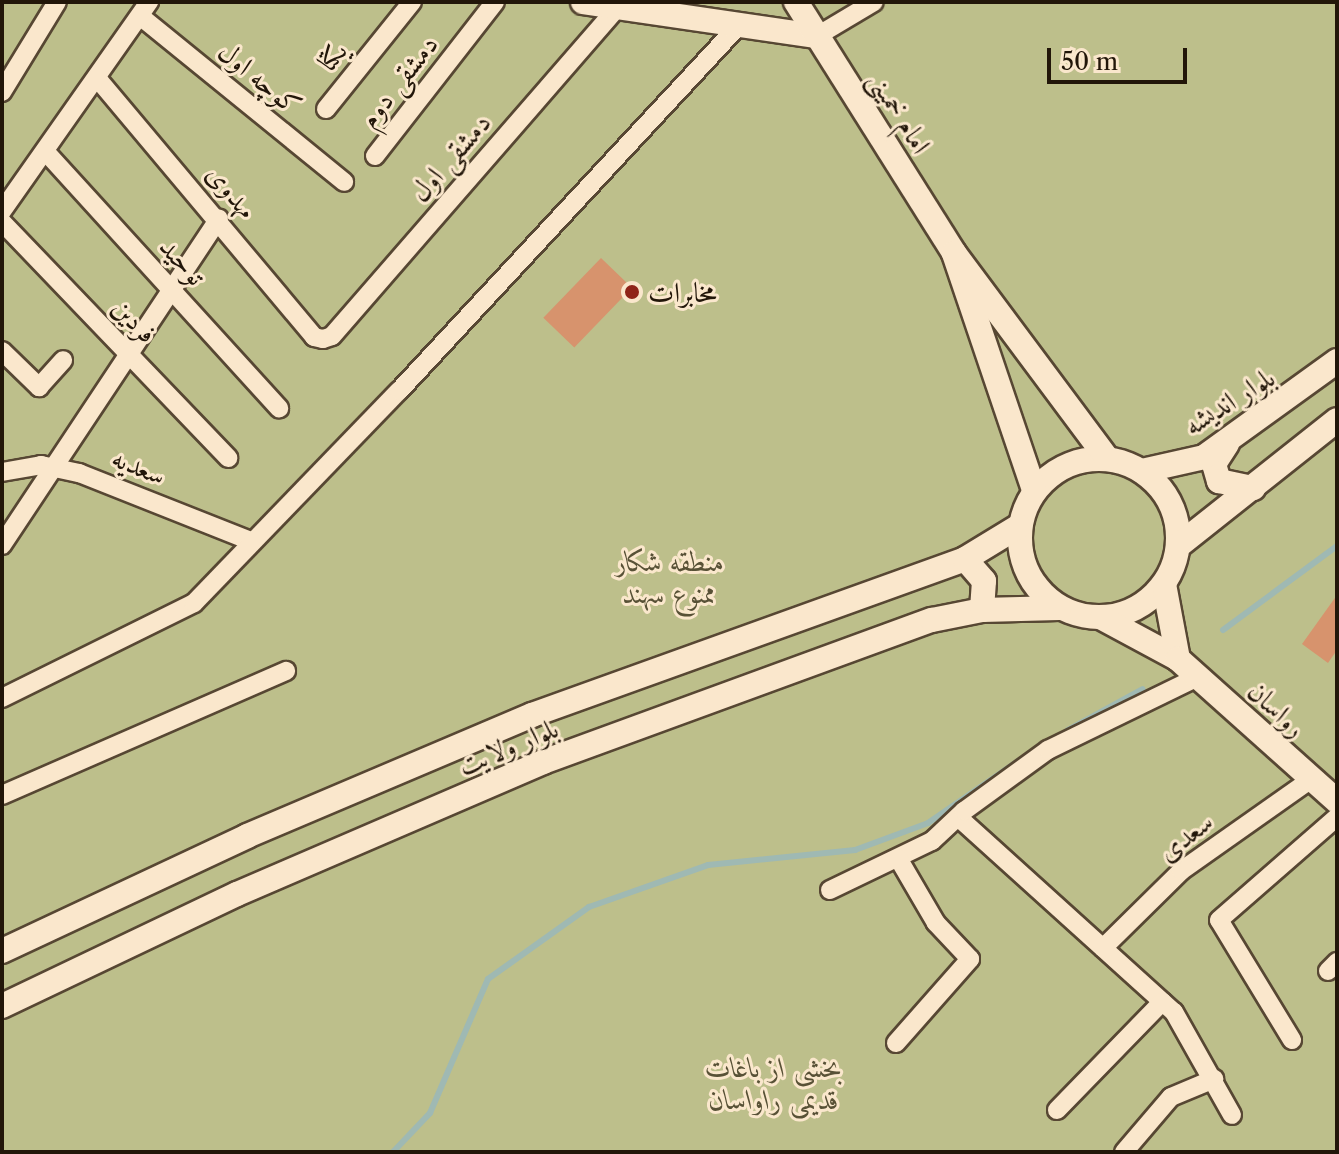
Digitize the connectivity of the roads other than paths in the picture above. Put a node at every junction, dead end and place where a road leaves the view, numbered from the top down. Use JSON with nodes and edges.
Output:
{"nodes":[{"id":1,"x":57,"y":2,"type":"edge"},
{"id":2,"x":412,"y":2,"type":"edge"},
{"id":3,"x":495,"y":2,"type":"edge"},
{"id":4,"x":583,"y":2,"type":"edge"},
{"id":5,"x":796,"y":2,"type":"edge"},
{"id":6,"x":874,"y":2,"type":"edge"},
{"id":7,"x":617,"y":8,"type":"junction"},
{"id":8,"x":144,"y":9,"type":"edge"},
{"id":9,"x":738,"y":26,"type":"junction"},
{"id":10,"x":817,"y":36,"type":"junction"},
{"id":11,"x":97,"y":78,"type":"junction"},
{"id":12,"x":2,"y":92,"type":"edge"},
{"id":13,"x":326,"y":109,"type":"dead end"},
{"id":14,"x":45,"y":151,"type":"junction"},
{"id":15,"x":375,"y":156,"type":"dead end"},
{"id":16,"x":344,"y":182,"type":"dead end"},
{"id":17,"x":2,"y":211,"type":"edge"},
{"id":18,"x":219,"y":219,"type":"junction"},
{"id":19,"x":2,"y":222,"type":"edge"},
{"id":20,"x":954,"y":253,"type":"junction"},
{"id":21,"x":172,"y":290,"type":"junction"},
{"id":22,"x":323,"y":339,"type":"joint"},
{"id":23,"x":2,"y":351,"type":"edge"},
{"id":24,"x":129,"y":354,"type":"junction"},
{"id":25,"x":63,"y":360,"type":"dead end"},
{"id":26,"x":1337,"y":361,"type":"edge"},
{"id":27,"x":279,"y":408,"type":"dead end"},
{"id":28,"x":1337,"y":420,"type":"edge"},
{"id":29,"x":1227,"y":444,"type":"junction"},
{"id":30,"x":228,"y":458,"type":"dead end"},
{"id":31,"x":1107,"y":458,"type":"junction"},
{"id":32,"x":53,"y":468,"type":"junction"},
{"id":33,"x":1142,"y":471,"type":"junction"},
{"id":34,"x":2,"y":472,"type":"edge"},
{"id":35,"x":1253,"y":488,"type":"junction"},
{"id":36,"x":1034,"y":490,"type":"junction"},
{"id":37,"x":1019,"y":526,"type":"junction"},
{"id":38,"x":251,"y":541,"type":"junction"},
{"id":39,"x":2,"y":545,"type":"edge"},
{"id":40,"x":1178,"y":546,"type":"junction"},
{"id":41,"x":965,"y":559,"type":"junction"},
{"id":42,"x":1164,"y":584,"type":"junction"},
{"id":43,"x":1059,"y":608,"type":"junction"},
{"id":44,"x":982,"y":610,"type":"junction"},
{"id":45,"x":1102,"y":618,"type":"junction"},
{"id":46,"x":1178,"y":659,"type":"junction"},
{"id":47,"x":286,"y":671,"type":"dead end"},
{"id":48,"x":1198,"y":677,"type":"junction"},
{"id":49,"x":2,"y":698,"type":"edge"},
{"id":50,"x":1310,"y":780,"type":"junction"},
{"id":51,"x":2,"y":795,"type":"edge"},
{"id":52,"x":1337,"y":801,"type":"edge"},
{"id":53,"x":958,"y":817,"type":"junction"},
{"id":54,"x":1337,"y":817,"type":"edge"},
{"id":55,"x":898,"y":858,"type":"junction"},
{"id":56,"x":830,"y":890,"type":"dead end"},
{"id":57,"x":1103,"y":948,"type":"junction"},
{"id":58,"x":2,"y":951,"type":"edge"},
{"id":59,"x":1162,"y":1002,"type":"junction"},
{"id":60,"x":2,"y":1006,"type":"edge"},
{"id":61,"x":1292,"y":1040,"type":"dead end"},
{"id":62,"x":896,"y":1043,"type":"dead end"},
{"id":63,"x":1214,"y":1079,"type":"junction"},
{"id":64,"x":1057,"y":1110,"type":"dead end"},
{"id":65,"x":1232,"y":1115,"type":"dead end"},
{"id":66,"x":1124,"y":1152,"type":"edge"}],
"edges":[{"from":1,"to":12,"type":"street"},
{"from":2,"to":13,"type":"street","name":"یکتا"},
{"from":3,"to":15,"type":"street","name":"دمشقی دوم"},
{"from":4,"to":7,"type":"main road"},
{"from":5,"to":10,"type":"main road","name":"امام خمینی"},
{"from":6,"to":10,"type":"street"},
{"from":7,"to":9,"type":"main road"},
{"from":7,"to":22,"type":"street","name":"دمشقی اول"},
{"from":8,"to":11,"type":"street"},
{"from":8,"to":16,"type":"street","name":"کوچه اول"},
{"from":9,"to":10,"type":"main road"},
{"from":9,"to":38,"type":"street"},
{"from":10,"to":20,"type":"main road","name":"امام خمینی"},
{"from":11,"to":14,"type":"street"},
{"from":11,"to":18,"type":"street","name":"مهدوی"},
{"from":14,"to":17,"type":"street"},
{"from":14,"to":21,"type":"street","name":"توحید"},
{"from":18,"to":21,"type":"street"},
{"from":18,"to":22,"type":"street","name":"مهدوی"},
{"from":19,"to":24,"type":"street","name":"فردین"},
{"from":20,"to":31,"type":"main road"},
{"from":20,"to":36,"type":"main road"},
{"from":21,"to":24,"type":"street"},
{"from":21,"to":27,"type":"street","name":"توحید"},
{"from":23,"to":25,"type":"street"},
{"from":24,"to":30,"type":"street","name":"فردین"},
{"from":24,"to":32,"type":"street"},
{"from":26,"to":29,"type":"main road","name":"بلوار اندیشه"},
{"from":28,"to":35,"type":"main road"},
{"from":29,"to":33,"type":"main road","name":"بلوار اندیشه"},
{"from":29,"to":35,"type":"main road"},
{"from":31,"to":33,"type":"main road"},
{"from":31,"to":36,"type":"main road"},
{"from":32,"to":34,"type":"street","name":"سعدیه"},
{"from":32,"to":38,"type":"street","name":"سعدیه"},
{"from":32,"to":39,"type":"street"},
{"from":33,"to":40,"type":"main road"},
{"from":35,"to":40,"type":"main road"},
{"from":36,"to":37,"type":"main road"},
{"from":37,"to":41,"type":"main road","name":"بلوار ولایت"},
{"from":37,"to":43,"type":"main road"},
{"from":38,"to":49,"type":"street"},
{"from":40,"to":42,"type":"main road"},
{"from":41,"to":44,"type":"main road"},
{"from":41,"to":58,"type":"main road","name":"بلوار ولایت"},
{"from":42,"to":45,"type":"main road"},
{"from":42,"to":46,"type":"main road"},
{"from":43,"to":44,"type":"main road","name":"بلوار ولایت"},
{"from":43,"to":45,"type":"main road"},
{"from":44,"to":60,"type":"main road","name":"بلوار ولایت"},
{"from":45,"to":46,"type":"main road","name":"رواسان"},
{"from":46,"to":48,"type":"main road","name":"رواسان"},
{"from":47,"to":51,"type":"street"},
{"from":48,"to":50,"type":"main road","name":"رواسان"},
{"from":48,"to":53,"type":"street"},
{"from":50,"to":52,"type":"main road","name":"رواسان"},
{"from":50,"to":57,"type":"street","name":"سعدی"},
{"from":53,"to":55,"type":"street"},
{"from":53,"to":57,"type":"street"},
{"from":54,"to":61,"type":"street"},
{"from":55,"to":56,"type":"street"},
{"from":55,"to":62,"type":"street"},
{"from":57,"to":59,"type":"street"},
{"from":59,"to":63,"type":"street"},
{"from":59,"to":64,"type":"street"},
{"from":63,"to":65,"type":"street"},
{"from":63,"to":66,"type":"street"}]}
